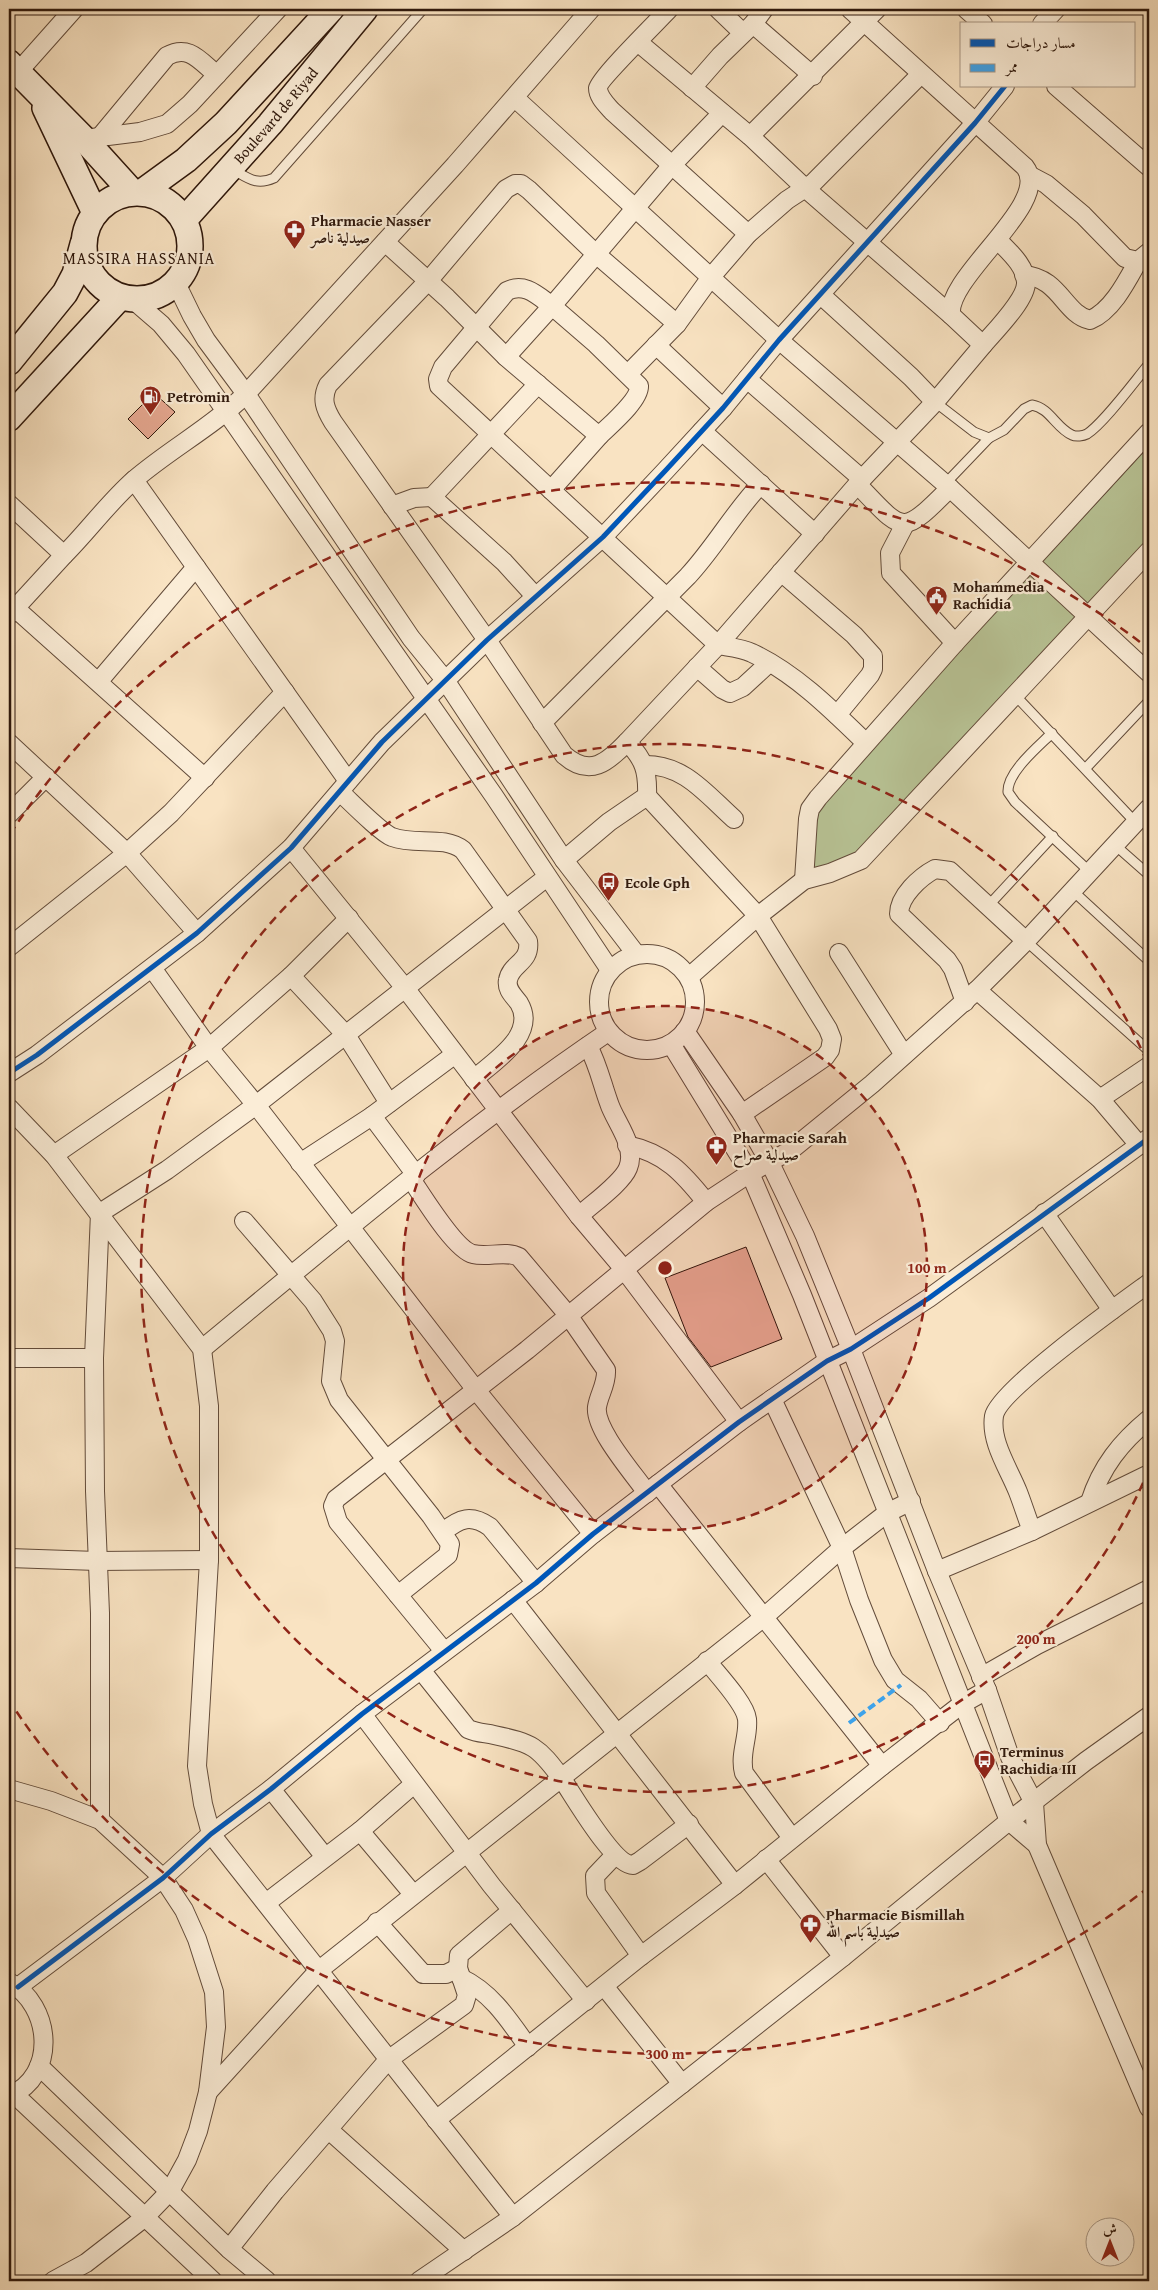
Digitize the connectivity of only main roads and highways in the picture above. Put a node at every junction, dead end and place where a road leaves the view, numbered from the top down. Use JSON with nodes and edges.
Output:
{"nodes":[{"id":1,"x":331,"y":9,"type":"edge"},
{"id":2,"x":365,"y":9,"type":"edge"},
{"id":3,"x":13,"y":67,"type":"edge"},
{"id":4,"x":41,"y":96,"type":"junction"},
{"id":5,"x":137,"y":192,"type":"junction"},
{"id":6,"x":95,"y":212,"type":"junction"},
{"id":7,"x":184,"y":220,"type":"junction"},
{"id":8,"x":84,"y":242,"type":"junction"},
{"id":9,"x":126,"y":298,"type":"junction"},
{"id":10,"x":9,"y":362,"type":"edge"},
{"id":11,"x":9,"y":418,"type":"edge"}],
"edges":[{"from":1,"to":5,"type":"main road","name":"Boulevard de Riyad"},
{"from":2,"to":7,"type":"main road","name":"Boulevard de Riyad"},
{"from":3,"to":4,"type":"main road"},
{"from":4,"to":5,"type":"main road"},
{"from":4,"to":6,"type":"main road"},
{"from":5,"to":6,"type":"main road"},
{"from":5,"to":7,"type":"main road"},
{"from":6,"to":8,"type":"main road"},
{"from":7,"to":9,"type":"main road"},
{"from":8,"to":9,"type":"main road"},
{"from":8,"to":10,"type":"main road"},
{"from":9,"to":11,"type":"main road"}]}
